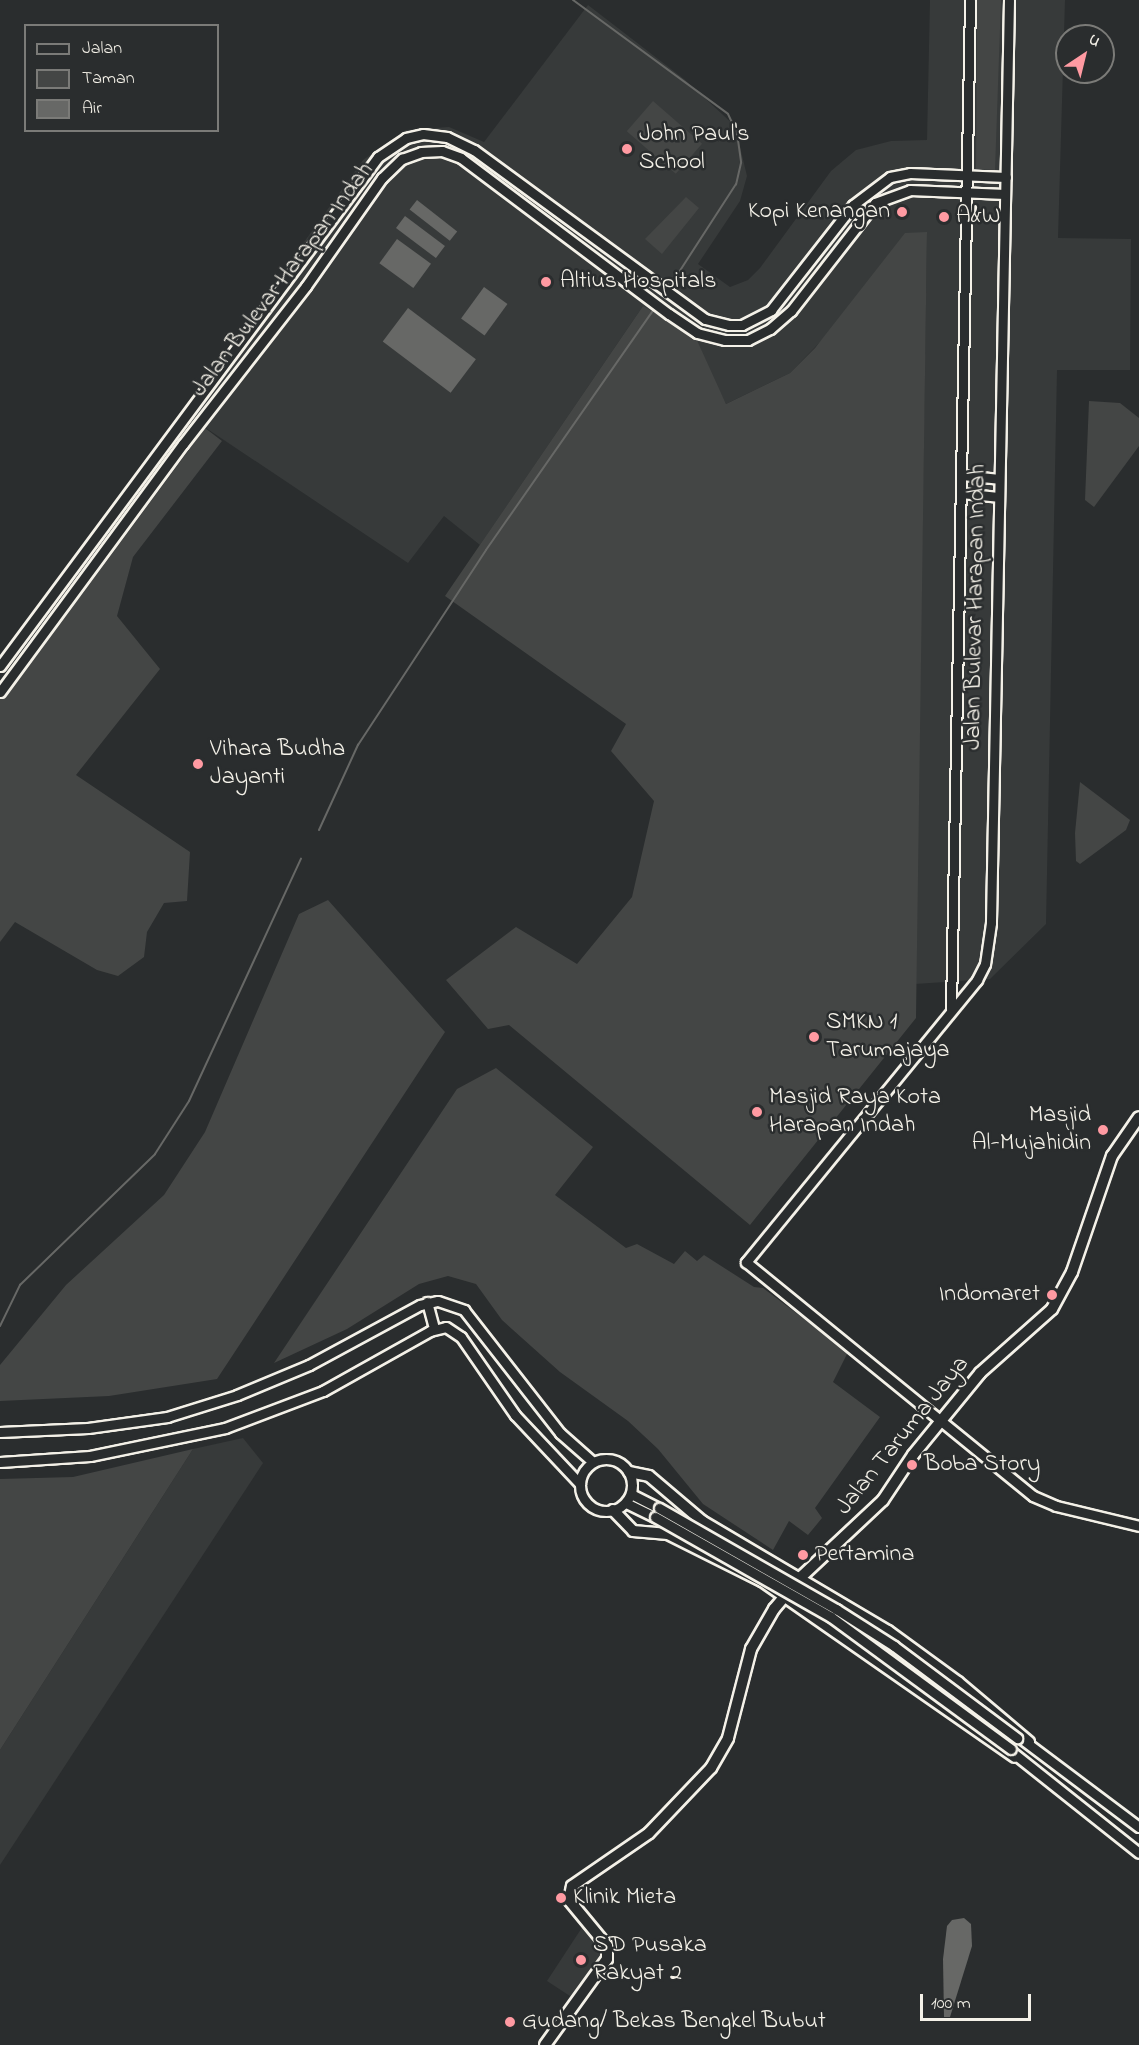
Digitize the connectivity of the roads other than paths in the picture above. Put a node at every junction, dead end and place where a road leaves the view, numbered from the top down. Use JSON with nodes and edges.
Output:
{"nodes":[{"id":1,"x":970,"y":0,"type":"edge"},
{"id":2,"x":1009,"y":0,"type":"edge"},
{"id":3,"x":493,"y":163,"type":"junction"},
{"id":4,"x":484,"y":174,"type":"junction"},
{"id":5,"x":968,"y":176,"type":"junction"},
{"id":6,"x":1006,"y":177,"type":"junction"},
{"id":7,"x":967,"y":192,"type":"junction"},
{"id":8,"x":1005,"y":194,"type":"junction"},
{"id":9,"x":586,"y":232,"type":"junction"},
{"id":10,"x":578,"y":244,"type":"junction"},
{"id":11,"x":962,"y":476,"type":"junction"},
{"id":12,"x":999,"y":479,"type":"junction"},
{"id":13,"x":961,"y":493,"type":"junction"},
{"id":14,"x":998,"y":497,"type":"junction"},
{"id":15,"x":0,"y":666,"type":"edge"},
{"id":16,"x":0,"y":692,"type":"edge"},
{"id":17,"x":951,"y":1009,"type":"junction"},
{"id":18,"x":1139,"y":1117,"type":"edge"},
{"id":19,"x":427,"y":1302,"type":"junction"},
{"id":20,"x":434,"y":1329,"type":"junction"},
{"id":21,"x":940,"y":1422,"type":"junction"},
{"id":22,"x":0,"y":1431,"type":"edge"},
{"id":23,"x":0,"y":1462,"type":"edge"},
{"id":24,"x":593,"y":1462,"type":"junction"},
{"id":25,"x":629,"y":1472,"type":"junction"},
{"id":26,"x":580,"y":1484,"type":"junction"},
{"id":27,"x":628,"y":1498,"type":"junction"},
{"id":28,"x":613,"y":1510,"type":"junction"},
{"id":29,"x":657,"y":1513,"type":"junction"},
{"id":30,"x":1139,"y":1526,"type":"edge"},
{"id":31,"x":801,"y":1577,"type":"junction"},
{"id":32,"x":783,"y":1597,"type":"junction"},
{"id":33,"x":1029,"y":1742,"type":"junction"},
{"id":34,"x":1013,"y":1753,"type":"junction"},
{"id":35,"x":1139,"y":1827,"type":"edge"},
{"id":36,"x":1139,"y":1853,"type":"edge"},
{"id":37,"x":545,"y":2045,"type":"edge"}],
"edges":[{"from":1,"to":5,"type":"street","name":"Jalan Bulevar Harapan Indah"},
{"from":2,"to":6,"type":"street","name":"Jalan Bulevar Harapan Indah"},
{"from":3,"to":4,"type":"street"},
{"from":3,"to":9,"type":"street","name":"Jalan Bulevar Harapan Indah"},
{"from":3,"to":15,"type":"street","name":"Jalan Bulevar Harapan Indah"},
{"from":4,"to":10,"type":"street","name":"Jalan Bulevar Harapan Indah"},
{"from":4,"to":16,"type":"street","name":"Jalan Bulevar Harapan Indah"},
{"from":5,"to":6,"type":"street","name":"Jalan Bulevar Harapan Indah"},
{"from":5,"to":7,"type":"street","name":"Jalan Bulevar Harapan Indah"},
{"from":5,"to":9,"type":"street","name":"Jalan Bulevar Harapan Indah"},
{"from":6,"to":8,"type":"street","name":"Jalan Bulevar Harapan Indah"},
{"from":7,"to":8,"type":"street","name":"Jalan Bulevar Harapan Indah"},
{"from":7,"to":10,"type":"street","name":"Jalan Bulevar Harapan Indah"},
{"from":7,"to":11,"type":"street","name":"Jalan Bulevar Harapan Indah"},
{"from":8,"to":12,"type":"street","name":"Jalan Bulevar Harapan Indah"},
{"from":9,"to":10,"type":"street"},
{"from":11,"to":12,"type":"street"},
{"from":11,"to":13,"type":"street","name":"Jalan Bulevar Harapan Indah"},
{"from":12,"to":14,"type":"street","name":"Jalan Bulevar Harapan Indah"},
{"from":13,"to":14,"type":"street"},
{"from":13,"to":17,"type":"street","name":"Jalan Bulevar Harapan Indah"},
{"from":14,"to":17,"type":"street","name":"Jalan Bulevar Harapan Indah"},
{"from":17,"to":21,"type":"street","name":"Jalan Bulevar Harapan Indah"},
{"from":18,"to":21,"type":"main road","name":"Jalan Taruma Jaya"},
{"from":19,"to":20,"type":"street"},
{"from":19,"to":22,"type":"street"},
{"from":19,"to":24,"type":"street"},
{"from":20,"to":23,"type":"street"},
{"from":20,"to":26,"type":"street"},
{"from":21,"to":30,"type":"street"},
{"from":21,"to":31,"type":"main road","name":"Jalan Taruma Jaya"},
{"from":24,"to":25,"type":"street"},
{"from":24,"to":26,"type":"street"},
{"from":25,"to":27,"type":"street"},
{"from":25,"to":31,"type":"main road"},
{"from":26,"to":28,"type":"street"},
{"from":27,"to":28,"type":"street"},
{"from":27,"to":29,"type":"street"},
{"from":28,"to":32,"type":"main road"},
{"from":29,"to":33,"type":"street","bridge":true},
{"from":29,"to":34,"type":"street","bridge":true},
{"from":31,"to":32,"type":"main road","name":"Jalan Taruma Jaya"},
{"from":31,"to":33,"type":"main road"},
{"from":32,"to":34,"type":"main road"},
{"from":32,"to":37,"type":"main road","name":"Jalan Taruma Jaya"},
{"from":33,"to":35,"type":"street"},
{"from":34,"to":36,"type":"street"}]}
